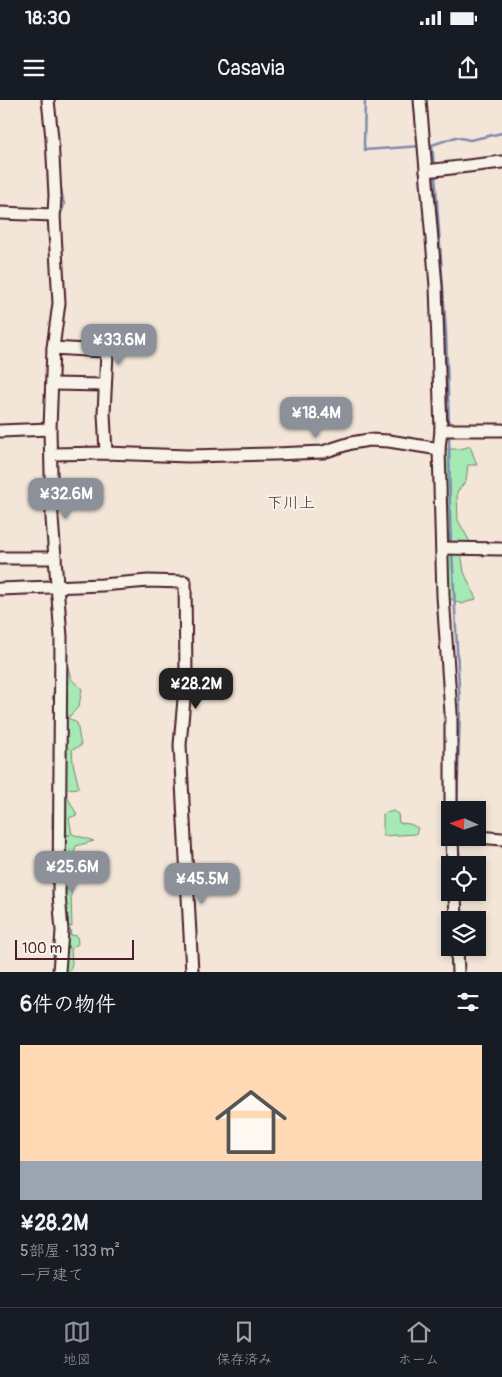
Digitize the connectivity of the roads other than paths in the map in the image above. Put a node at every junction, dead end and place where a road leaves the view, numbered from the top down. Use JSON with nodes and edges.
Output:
{"nodes":[{"id":1,"x":48,"y":100,"type":"edge"},
{"id":2,"x":420,"y":100,"type":"edge"},
{"id":3,"x":502,"y":162,"type":"edge"},
{"id":4,"x":426,"y":171,"type":"junction"},
{"id":5,"x":0,"y":214,"type":"edge"},
{"id":6,"x":54,"y":215,"type":"junction"},
{"id":7,"x":53,"y":348,"type":"junction"},
{"id":8,"x":52,"y":384,"type":"junction"},
{"id":9,"x":105,"y":385,"type":"junction"},
{"id":10,"x":50,"y":429,"type":"junction"},
{"id":11,"x":441,"y":430,"type":"junction"},
{"id":12,"x":502,"y":430,"type":"edge"},
{"id":13,"x":0,"y":431,"type":"edge"},
{"id":14,"x":439,"y":449,"type":"junction"},
{"id":15,"x":106,"y":453,"type":"junction"},
{"id":16,"x":51,"y":454,"type":"junction"},
{"id":17,"x":442,"y":548,"type":"junction"},
{"id":18,"x":502,"y":548,"type":"edge"},
{"id":19,"x":0,"y":558,"type":"edge"},
{"id":20,"x":55,"y":558,"type":"junction"},
{"id":21,"x":57,"y":586,"type":"junction"},
{"id":22,"x":0,"y":589,"type":"edge"},
{"id":23,"x":452,"y":801,"type":"edge"},
{"id":24,"x":486,"y":838,"type":"edge"},
{"id":25,"x":502,"y":839,"type":"edge"},
{"id":26,"x":457,"y":956,"type":"edge"},
{"id":27,"x":59,"y":972,"type":"edge"},
{"id":28,"x":192,"y":972,"type":"edge"},
{"id":29,"x":458,"y":972,"type":"edge"}],
"edges":[{"from":1,"to":6,"type":"street"},
{"from":2,"to":4,"type":"street"},
{"from":3,"to":4,"type":"street"},
{"from":4,"to":11,"type":"street"},
{"from":5,"to":6,"type":"street"},
{"from":6,"to":7,"type":"street"},
{"from":7,"to":8,"type":"street"},
{"from":7,"to":9,"type":"street"},
{"from":8,"to":9,"type":"street"},
{"from":8,"to":10,"type":"street"},
{"from":9,"to":15,"type":"street"},
{"from":10,"to":13,"type":"street"},
{"from":10,"to":16,"type":"street"},
{"from":11,"to":12,"type":"street"},
{"from":11,"to":14,"type":"street"},
{"from":14,"to":15,"type":"street"},
{"from":14,"to":17,"type":"street"},
{"from":15,"to":16,"type":"street"},
{"from":16,"to":20,"type":"street"},
{"from":17,"to":18,"type":"street"},
{"from":17,"to":23,"type":"street"},
{"from":19,"to":20,"type":"street"},
{"from":20,"to":21,"type":"street"},
{"from":21,"to":22,"type":"street"},
{"from":21,"to":27,"type":"street"},
{"from":21,"to":28,"type":"street"},
{"from":24,"to":25,"type":"street"},
{"from":26,"to":29,"type":"street"}]}
